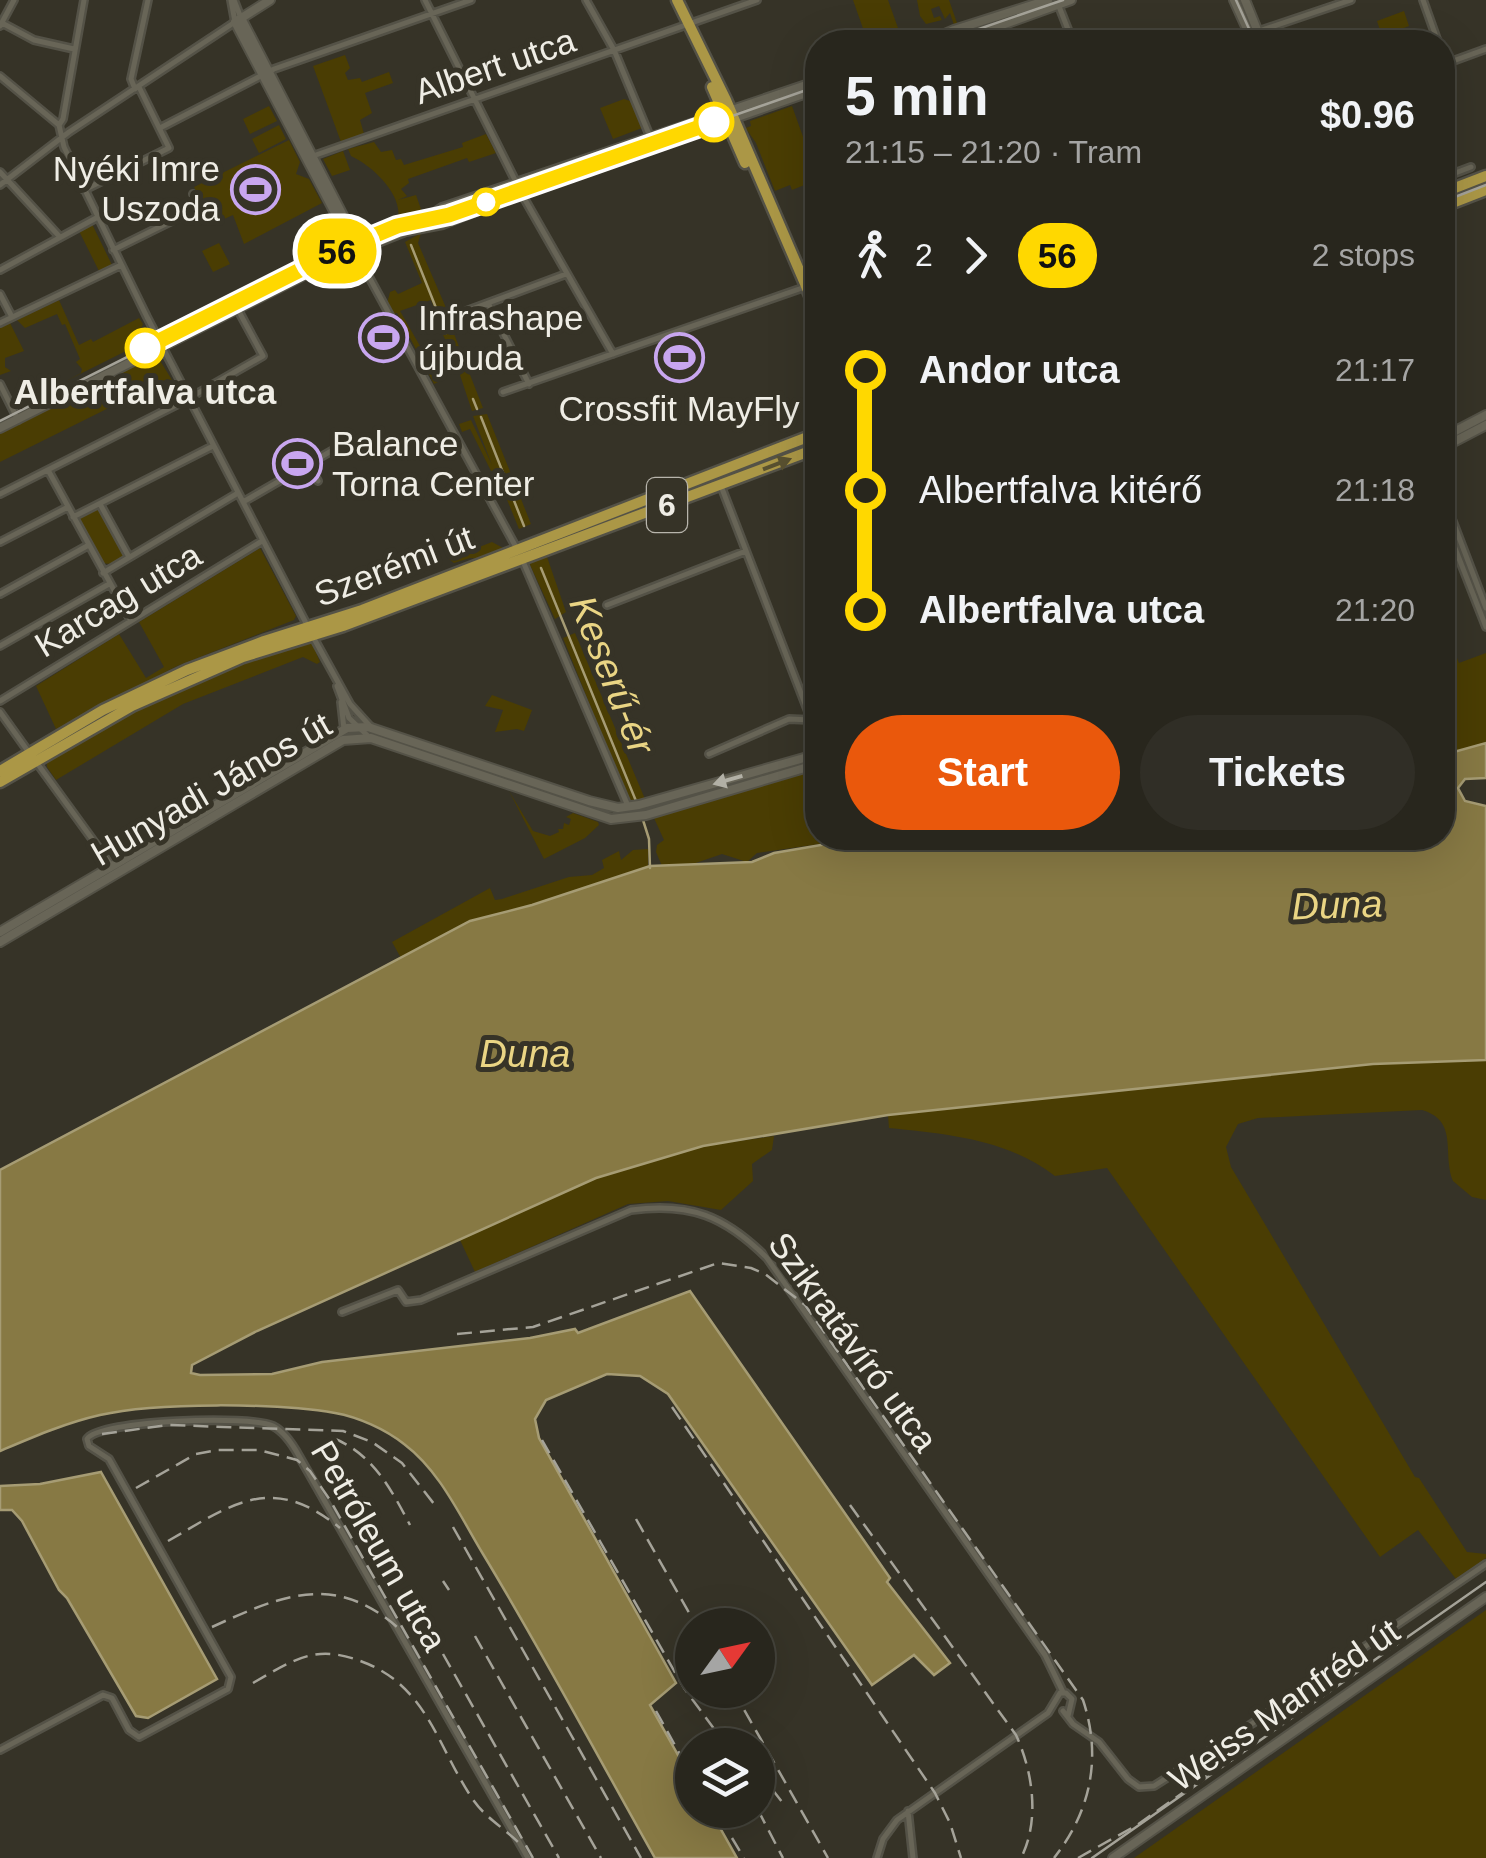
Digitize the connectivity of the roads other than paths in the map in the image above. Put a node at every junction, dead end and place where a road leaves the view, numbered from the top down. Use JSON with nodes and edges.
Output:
{"nodes":[{"id":1,"x":14,"y":0,"type":"edge"},
{"id":2,"x":84,"y":0,"type":"edge"},
{"id":3,"x":148,"y":0,"type":"edge"},
{"id":4,"x":232,"y":0,"type":"edge"},
{"id":5,"x":270,"y":0,"type":"edge"},
{"id":6,"x":425,"y":0,"type":"edge"},
{"id":7,"x":471,"y":0,"type":"edge"},
{"id":8,"x":586,"y":0,"type":"edge"},
{"id":9,"x":677,"y":0,"type":"edge"},
{"id":10,"x":757,"y":0,"type":"edge"},
{"id":11,"x":1048,"y":0,"type":"edge"},
{"id":12,"x":1071,"y":0,"type":"edge"},
{"id":13,"x":1234,"y":0,"type":"edge"},
{"id":14,"x":1246,"y":0,"type":"edge"},
{"id":15,"x":1351,"y":0,"type":"edge"},
{"id":16,"x":1423,"y":0,"type":"edge"},
{"id":17,"x":1331,"y":3,"type":"edge"},
{"id":18,"x":1058,"y":4,"type":"junction"},
{"id":19,"x":432,"y":14,"type":"junction"},
{"id":20,"x":238,"y":20,"type":"junction"},
{"id":21,"x":1,"y":24,"type":"edge"},
{"id":22,"x":688,"y":24,"type":"junction"},
{"id":23,"x":954,"y":30,"type":"edge"},
{"id":24,"x":989,"y":30,"type":"edge"},
{"id":25,"x":1068,"y":30,"type":"edge"},
{"id":26,"x":1250,"y":30,"type":"edge"},
{"id":27,"x":1252,"y":30,"type":"edge"},
{"id":28,"x":1267,"y":30,"type":"edge"},
{"id":29,"x":1434,"y":30,"type":"edge"},
{"id":30,"x":75,"y":49,"type":"junction"},
{"id":31,"x":614,"y":50,"type":"junction"},
{"id":32,"x":1486,"y":50,"type":"edge"},
{"id":33,"x":1455,"y":60,"type":"edge"},
{"id":34,"x":266,"y":74,"type":"junction"},
{"id":35,"x":0,"y":76,"type":"edge"},
{"id":36,"x":805,"y":86,"type":"edge"},
{"id":37,"x":137,"y":88,"type":"junction"},
{"id":38,"x":805,"y":93,"type":"edge"},
{"id":39,"x":476,"y":100,"type":"junction"},
{"id":40,"x":728,"y":116,"type":"junction"},
{"id":41,"x":59,"y":125,"type":"junction"},
{"id":42,"x":160,"y":128,"type":"junction"},
{"id":43,"x":62,"y":138,"type":"junction"},
{"id":44,"x":652,"y":138,"type":"junction"},
{"id":45,"x":308,"y":158,"type":"junction"},
{"id":46,"x":1471,"y":167,"type":"dead end"},
{"id":47,"x":0,"y":172,"type":"edge"},
{"id":48,"x":546,"y":173,"type":"junction"},
{"id":49,"x":1455,"y":173,"type":"edge"},
{"id":50,"x":1486,"y":176,"type":"edge"},
{"id":51,"x":7,"y":180,"type":"junction"},
{"id":52,"x":516,"y":182,"type":"junction"},
{"id":53,"x":0,"y":185,"type":"edge"},
{"id":54,"x":1455,"y":187,"type":"edge"},
{"id":55,"x":84,"y":190,"type":"junction"},
{"id":56,"x":1486,"y":190,"type":"edge"},
{"id":57,"x":193,"y":194,"type":"dead end"},
{"id":58,"x":522,"y":194,"type":"junction"},
{"id":59,"x":1455,"y":202,"type":"edge"},
{"id":60,"x":200,"y":207,"type":"junction"},
{"id":61,"x":98,"y":217,"type":"junction"},
{"id":62,"x":207,"y":220,"type":"dead end"},
{"id":63,"x":406,"y":231,"type":"junction"},
{"id":64,"x":59,"y":236,"type":"junction"},
{"id":65,"x":113,"y":250,"type":"junction"},
{"id":66,"x":355,"y":251,"type":"junction"},
{"id":67,"x":120,"y":266,"type":"junction"},
{"id":68,"x":0,"y":270,"type":"edge"},
{"id":69,"x":567,"y":274,"type":"junction"},
{"id":70,"x":805,"y":286,"type":"joint"},
{"id":71,"x":0,"y":294,"type":"edge"},
{"id":72,"x":488,"y":303,"type":"junction"},
{"id":73,"x":236,"y":307,"type":"junction"},
{"id":74,"x":462,"y":312,"type":"dead end"},
{"id":75,"x":12,"y":317,"type":"junction"},
{"id":76,"x":0,"y":323,"type":"edge"},
{"id":77,"x":176,"y":337,"type":"junction"},
{"id":78,"x":162,"y":345,"type":"junction"},
{"id":79,"x":613,"y":354,"type":"junction"},
{"id":80,"x":172,"y":365,"type":"junction"},
{"id":81,"x":0,"y":384,"type":"edge"},
{"id":82,"x":529,"y":384,"type":"junction"},
{"id":83,"x":502,"y":392,"type":"dead end"},
{"id":84,"x":190,"y":398,"type":"junction"},
{"id":85,"x":1486,"y":415,"type":"edge"},
{"id":86,"x":18,"y":420,"type":"junction"},
{"id":87,"x":1486,"y":425,"type":"edge"},
{"id":88,"x":0,"y":428,"type":"edge"},
{"id":89,"x":1455,"y":431,"type":"edge"},
{"id":90,"x":805,"y":438,"type":"edge"},
{"id":91,"x":1455,"y":441,"type":"edge"},
{"id":92,"x":214,"y":446,"type":"junction"},
{"id":93,"x":334,"y":450,"type":"dead end"},
{"id":94,"x":805,"y":453,"type":"edge"},
{"id":95,"x":308,"y":464,"type":"junction"},
{"id":96,"x":48,"y":470,"type":"junction"},
{"id":97,"x":318,"y":481,"type":"dead end"},
{"id":98,"x":721,"y":485,"type":"junction"},
{"id":99,"x":238,"y":492,"type":"junction"},
{"id":100,"x":0,"y":494,"type":"edge"},
{"id":101,"x":243,"y":502,"type":"junction"},
{"id":102,"x":100,"y":504,"type":"junction"},
{"id":103,"x":68,"y":507,"type":"junction"},
{"id":104,"x":73,"y":518,"type":"junction"},
{"id":105,"x":1455,"y":526,"type":"edge"},
{"id":106,"x":263,"y":540,"type":"junction"},
{"id":107,"x":0,"y":542,"type":"edge"},
{"id":108,"x":88,"y":546,"type":"junction"},
{"id":109,"x":1455,"y":548,"type":"edge"},
{"id":110,"x":746,"y":550,"type":"junction"},
{"id":111,"x":519,"y":554,"type":"junction"},
{"id":112,"x":129,"y":557,"type":"junction"},
{"id":113,"x":103,"y":573,"type":"junction"},
{"id":114,"x":109,"y":584,"type":"junction"},
{"id":115,"x":0,"y":594,"type":"edge"},
{"id":116,"x":607,"y":605,"type":"dead end"},
{"id":117,"x":1486,"y":608,"type":"edge"},
{"id":118,"x":131,"y":621,"type":"junction"},
{"id":119,"x":1486,"y":628,"type":"edge"},
{"id":120,"x":310,"y":632,"type":"junction"},
{"id":121,"x":0,"y":646,"type":"edge"},
{"id":122,"x":331,"y":671,"type":"junction"},
{"id":123,"x":340,"y":701,"type":"junction"},
{"id":124,"x":0,"y":702,"type":"edge"},
{"id":125,"x":350,"y":704,"type":"junction"},
{"id":126,"x":805,"y":704,"type":"edge"},
{"id":127,"x":0,"y":712,"type":"edge"},
{"id":128,"x":805,"y":720,"type":"edge"},
{"id":129,"x":351,"y":726,"type":"junction"},
{"id":130,"x":372,"y":733,"type":"junction"},
{"id":131,"x":343,"y":740,"type":"junction"},
{"id":132,"x":439,"y":750,"type":"junction"},
{"id":133,"x":709,"y":754,"type":"dead end"},
{"id":134,"x":805,"y":756,"type":"edge"},
{"id":135,"x":32,"y":757,"type":"junction"},
{"id":136,"x":462,"y":758,"type":"junction"},
{"id":137,"x":436,"y":760,"type":"junction"},
{"id":138,"x":458,"y":768,"type":"junction"},
{"id":139,"x":805,"y":768,"type":"edge"},
{"id":140,"x":0,"y":770,"type":"edge"},
{"id":141,"x":0,"y":782,"type":"edge"},
{"id":142,"x":257,"y":785,"type":"junction"},
{"id":143,"x":628,"y":807,"type":"junction"},
{"id":144,"x":206,"y":815,"type":"junction"},
{"id":145,"x":631,"y":818,"type":"junction"},
{"id":146,"x":161,"y":836,"type":"junction"},
{"id":147,"x":139,"y":849,"type":"junction"},
{"id":148,"x":153,"y":852,"type":"junction"},
{"id":149,"x":114,"y":869,"type":"junction"},
{"id":150,"x":25,"y":922,"type":"junction"},
{"id":151,"x":0,"y":932,"type":"edge"},
{"id":152,"x":0,"y":942,"type":"edge"},
{"id":153,"x":342,"y":1312,"type":"dead end"},
{"id":154,"x":1486,"y":1564,"type":"edge"},
{"id":155,"x":1486,"y":1597,"type":"edge"},
{"id":156,"x":1061,"y":1693,"type":"junction"},
{"id":157,"x":1063,"y":1710,"type":"junction"},
{"id":158,"x":0,"y":1750,"type":"edge"},
{"id":159,"x":908,"y":1811,"type":"junction"},
{"id":160,"x":528,"y":1858,"type":"edge"},
{"id":161,"x":877,"y":1858,"type":"edge"},
{"id":162,"x":913,"y":1858,"type":"edge"},
{"id":163,"x":1113,"y":1858,"type":"edge"}],
"edges":[{"from":1,"to":21,"type":"street"},
{"from":2,"to":30,"type":"street"},
{"from":3,"to":37,"type":"street"},
{"from":4,"to":20,"type":"street"},
{"from":5,"to":20,"type":"main road"},
{"from":6,"to":19,"type":"street"},
{"from":7,"to":19,"type":"street"},
{"from":8,"to":31,"type":"street"},
{"from":9,"to":22,"type":"main road"},
{"from":10,"to":22,"type":"street","name":"Albert utca"},
{"from":11,"to":23,"type":"main road"},
{"from":12,"to":18,"type":"main road"},
{"from":13,"to":26,"type":"main road"},
{"from":14,"to":27,"type":"main road"},
{"from":15,"to":17,"type":"street"},
{"from":16,"to":29,"type":"street"},
{"from":17,"to":28,"type":"street"},
{"from":18,"to":24,"type":"main road"},
{"from":18,"to":25,"type":"street"},
{"from":19,"to":34,"type":"street"},
{"from":19,"to":39,"type":"street"},
{"from":20,"to":34,"type":"main road"},
{"from":20,"to":37,"type":"street"},
{"from":21,"to":30,"type":"street"},
{"from":22,"to":31,"type":"street","name":"Albert utca"},
{"from":22,"to":40,"type":"main road"},
{"from":30,"to":41,"type":"street"},
{"from":31,"to":39,"type":"street","name":"Albert utca"},
{"from":31,"to":44,"type":"street"},
{"from":32,"to":33,"type":"street"},
{"from":34,"to":42,"type":"street"},
{"from":34,"to":45,"type":"main road"},
{"from":35,"to":41,"type":"street"},
{"from":36,"to":40,"type":"main road"},
{"from":37,"to":42,"type":"street"},
{"from":37,"to":43,"type":"street"},
{"from":38,"to":40,"type":"main road"},
{"from":39,"to":45,"type":"street","name":"Albert utca"},
{"from":39,"to":52,"type":"street"},
{"from":40,"to":44,"type":"main road"},
{"from":40,"to":58,"type":"main road"},
{"from":40,"to":70,"type":"main road"},
{"from":41,"to":43,"type":"street"},
{"from":42,"to":55,"type":"street"},
{"from":43,"to":51,"type":"street"},
{"from":43,"to":55,"type":"street"},
{"from":44,"to":48,"type":"main road"},
{"from":45,"to":66,"type":"main road"},
{"from":46,"to":49,"type":"street"},
{"from":47,"to":51,"type":"street"},
{"from":48,"to":52,"type":"main road"},
{"from":48,"to":58,"type":"main road"},
{"from":50,"to":54,"type":"main road"},
{"from":51,"to":53,"type":"street"},
{"from":51,"to":64,"type":"street"},
{"from":52,"to":58,"type":"street"},
{"from":52,"to":63,"type":"main road"},
{"from":55,"to":61,"type":"street"},
{"from":56,"to":59,"type":"main road"},
{"from":57,"to":60,"type":"street"},
{"from":58,"to":63,"type":"main road"},
{"from":58,"to":69,"type":"street"},
{"from":60,"to":62,"type":"street"},
{"from":60,"to":65,"type":"street"},
{"from":61,"to":64,"type":"street"},
{"from":61,"to":65,"type":"street"},
{"from":63,"to":66,"type":"main road"},
{"from":64,"to":68,"type":"street"},
{"from":65,"to":67,"type":"street"},
{"from":66,"to":73,"type":"main road"},
{"from":66,"to":111,"type":"street"},
{"from":67,"to":75,"type":"street"},
{"from":67,"to":78,"type":"street"},
{"from":69,"to":72,"type":"street"},
{"from":69,"to":79,"type":"street"},
{"from":70,"to":79,"type":"street"},
{"from":71,"to":75,"type":"street"},
{"from":72,"to":74,"type":"street"},
{"from":72,"to":82,"type":"street"},
{"from":73,"to":77,"type":"main road"},
{"from":73,"to":84,"type":"street"},
{"from":75,"to":76,"type":"street"},
{"from":77,"to":78,"type":"main road"},
{"from":77,"to":80,"type":"street"},
{"from":78,"to":80,"type":"street"},
{"from":78,"to":86,"type":"main road"},
{"from":79,"to":82,"type":"street"},
{"from":80,"to":84,"type":"street"},
{"from":81,"to":86,"type":"street"},
{"from":82,"to":83,"type":"street"},
{"from":84,"to":92,"type":"street"},
{"from":84,"to":96,"type":"street"},
{"from":85,"to":89,"type":"main road"},
{"from":86,"to":88,"type":"main road"},
{"from":87,"to":91,"type":"main road"},
{"from":90,"to":111,"type":"main road","name":"Szerémi út","number":"6"},
{"from":92,"to":99,"type":"street"},
{"from":92,"to":102,"type":"street"},
{"from":93,"to":95,"type":"street"},
{"from":98,"to":94,"type":"main road","name":"Szerémi út","number":"6","one_way":true},
{"from":95,"to":97,"type":"street"},
{"from":95,"to":101,"type":"street"},
{"from":96,"to":100,"type":"street"},
{"from":96,"to":103,"type":"street"},
{"from":98,"to":110,"type":"street"},
{"from":98,"to":111,"type":"main road","name":"Szerémi út","number":"6"},
{"from":99,"to":101,"type":"street"},
{"from":99,"to":112,"type":"street"},
{"from":101,"to":106,"type":"street"},
{"from":102,"to":104,"type":"street"},
{"from":102,"to":112,"type":"street"},
{"from":103,"to":104,"type":"street"},
{"from":103,"to":107,"type":"street"},
{"from":104,"to":108,"type":"street"},
{"from":105,"to":117,"type":"street"},
{"from":106,"to":118,"type":"street","name":"Karcag utca"},
{"from":106,"to":120,"type":"street"},
{"from":108,"to":113,"type":"street"},
{"from":108,"to":115,"type":"street"},
{"from":109,"to":119,"type":"street"},
{"from":110,"to":116,"type":"street"},
{"from":110,"to":126,"type":"street"},
{"from":111,"to":120,"type":"main road","name":"Szerémi út","number":"6"},
{"from":111,"to":143,"type":"street"},
{"from":112,"to":113,"type":"street"},
{"from":113,"to":114,"type":"street"},
{"from":114,"to":118,"type":"street"},
{"from":114,"to":121,"type":"street"},
{"from":118,"to":124,"type":"street","name":"Karcag utca"},
{"from":120,"to":122,"type":"street"},
{"from":120,"to":135,"type":"main road","name":"Szerémi út","number":"6"},
{"from":122,"to":123,"type":"street"},
{"from":122,"to":125,"type":"street"},
{"from":123,"to":129,"type":"street"},
{"from":123,"to":129,"type":"street"},
{"from":125,"to":129,"type":"street"},
{"from":125,"to":130,"type":"street"},
{"from":127,"to":135,"type":"street"},
{"from":128,"to":133,"type":"street"},
{"from":129,"to":130,"type":"main road","name":"Hunyadi János út"},
{"from":129,"to":131,"type":"main road"},
{"from":129,"to":142,"type":"main road","name":"Hunyadi János út"},
{"from":130,"to":131,"type":"main road","name":"Hunyadi János út"},
{"from":130,"to":132,"type":"main road","name":"Hunyadi János út"},
{"from":130,"to":137,"type":"main road","name":"Hunyadi János út"},
{"from":131,"to":142,"type":"main road","name":"Hunyadi János út"},
{"from":132,"to":136,"type":"main road","name":"Hunyadi János út"},
{"from":132,"to":137,"type":"main road"},
{"from":134,"to":143,"type":"main road","one_way":true},
{"from":135,"to":140,"type":"main road","name":"Szerémi út","number":"6"},
{"from":135,"to":141,"type":"main road","name":"Szerémi út","number":"6"},
{"from":135,"to":149,"type":"street"},
{"from":136,"to":138,"type":"main road"},
{"from":136,"to":143,"type":"main road","name":"Hunyadi János út"},
{"from":137,"to":138,"type":"main road","name":"Hunyadi János út"},
{"from":138,"to":145,"type":"main road","name":"Hunyadi János út"},
{"from":139,"to":145,"type":"main road"},
{"from":142,"to":144,"type":"main road","name":"Hunyadi János út"},
{"from":143,"to":145,"type":"street"},
{"from":144,"to":146,"type":"main road","name":"Hunyadi János út"},
{"from":144,"to":148,"type":"main road","name":"Hunyadi János út"},
{"from":146,"to":147,"type":"main road","name":"Hunyadi János út"},
{"from":146,"to":148,"type":"main road"},
{"from":147,"to":148,"type":"main road"},
{"from":147,"to":149,"type":"main road","name":"Hunyadi János út"},
{"from":148,"to":149,"type":"main road","name":"Hunyadi János út"},
{"from":149,"to":150,"type":"main road","name":"Hunyadi János út"},
{"from":150,"to":151,"type":"main road","name":"Hunyadi János út"},
{"from":150,"to":152,"type":"main road","name":"Hunyadi János út"},
{"from":153,"to":156,"type":"street","name":"Szikratávíró utca"},
{"from":154,"to":157,"type":"street"},
{"from":155,"to":163,"type":"main road","name":"Weiss Manfréd út"},
{"from":156,"to":157,"type":"street","name":"Szikratávíró utca"},
{"from":156,"to":157,"type":"street"},
{"from":157,"to":159,"type":"street"},
{"from":158,"to":160,"type":"street","name":"Petróleum utca"},
{"from":159,"to":161,"type":"street"},
{"from":159,"to":162,"type":"street"}]}
